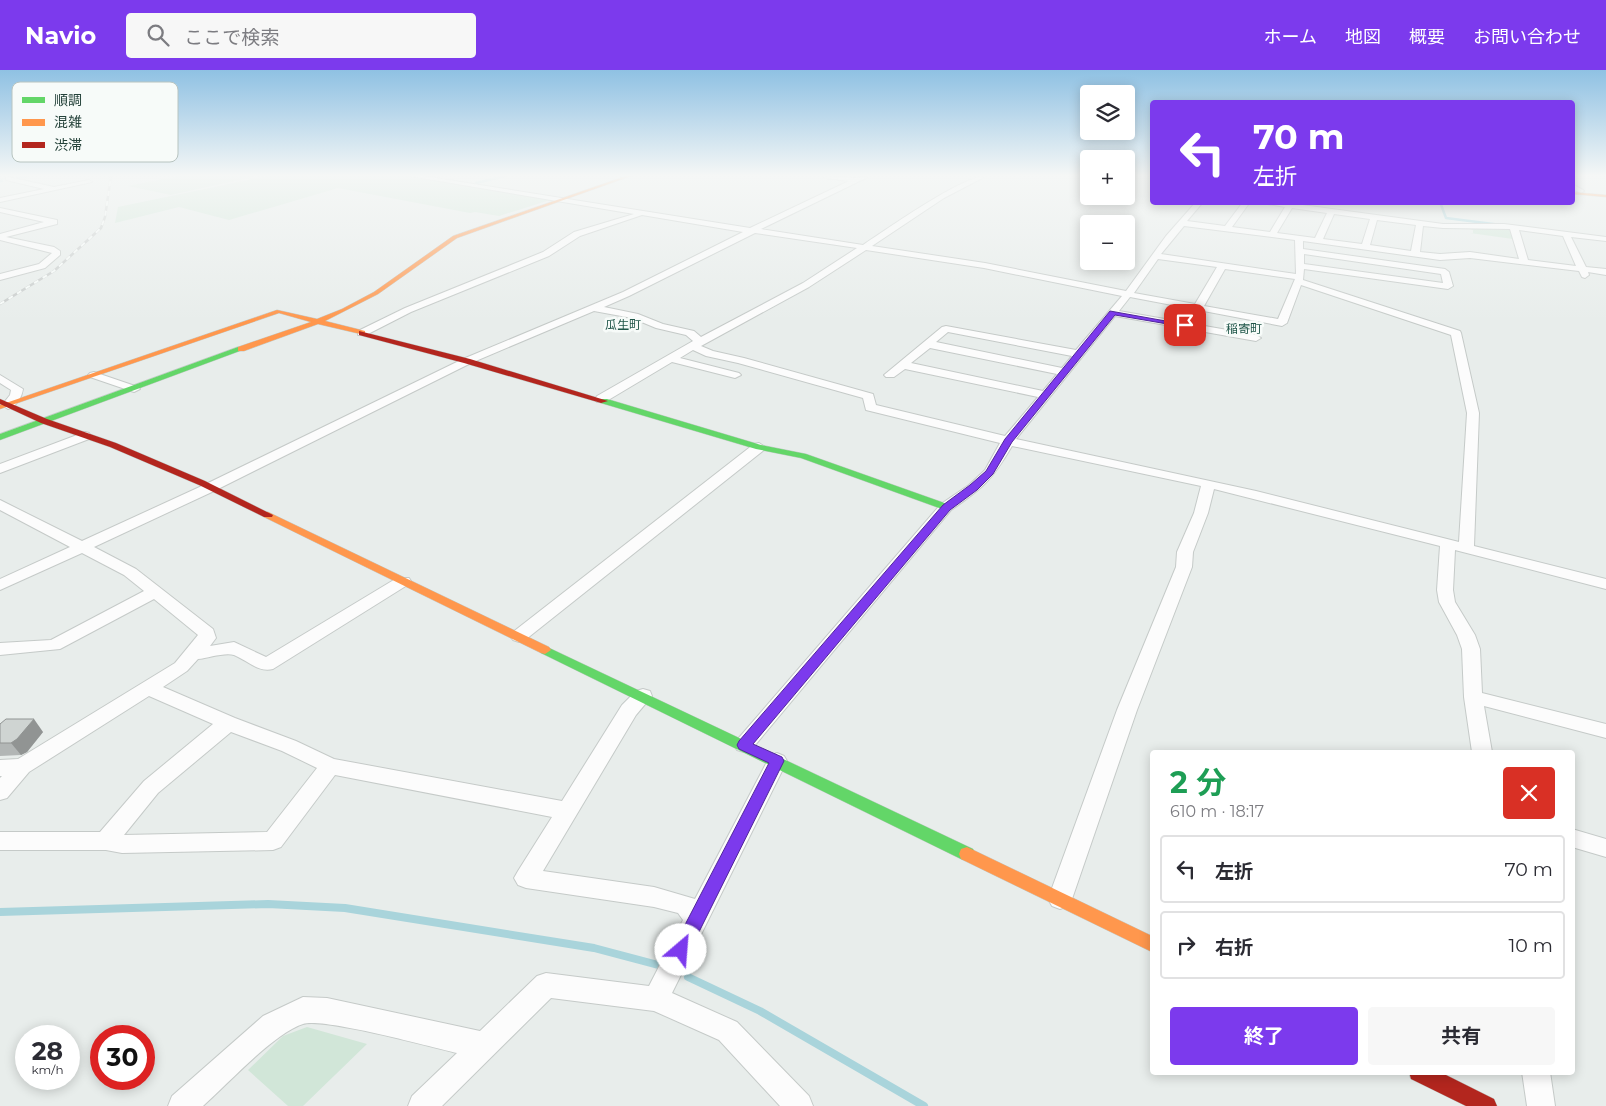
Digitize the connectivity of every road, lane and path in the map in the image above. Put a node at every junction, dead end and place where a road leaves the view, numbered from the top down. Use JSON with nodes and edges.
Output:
{"nodes":[{"id":1,"x":46,"y":224,"type":"edge"},
{"id":2,"x":491,"y":224,"type":"edge"},
{"id":3,"x":607,"y":224,"type":"edge"},
{"id":4,"x":716,"y":224,"type":"edge"},
{"id":5,"x":765,"y":224,"type":"edge"},
{"id":6,"x":901,"y":224,"type":"edge"},
{"id":7,"x":1180,"y":224,"type":"edge"},
{"id":8,"x":1197,"y":224,"type":"edge"},
{"id":9,"x":1230,"y":224,"type":"edge"},
{"id":10,"x":1278,"y":224,"type":"edge"},
{"id":11,"x":1325,"y":224,"type":"edge"},
{"id":12,"x":1372,"y":224,"type":"edge"},
{"id":13,"x":1420,"y":224,"type":"edge"},
{"id":14,"x":1431,"y":224,"type":"edge"},
{"id":15,"x":1462,"y":228,"type":"junction"},
{"id":16,"x":1514,"y":228,"type":"junction"},
{"id":17,"x":1227,"y":229,"type":"junction"},
{"id":18,"x":753,"y":230,"type":"junction"},
{"id":19,"x":1566,"y":234,"type":"junction"},
{"id":20,"x":1272,"y":235,"type":"junction"},
{"id":21,"x":0,"y":237,"type":"edge"},
{"id":22,"x":1299,"y":238,"type":"junction"},
{"id":23,"x":1606,"y":239,"type":"edge"},
{"id":24,"x":1318,"y":241,"type":"junction"},
{"id":25,"x":1365,"y":247,"type":"junction"},
{"id":26,"x":1469,"y":247,"type":"junction"},
{"id":27,"x":865,"y":248,"type":"junction"},
{"id":28,"x":1299,"y":251,"type":"junction"},
{"id":29,"x":1415,"y":254,"type":"junction"},
{"id":30,"x":1156,"y":256,"type":"junction"},
{"id":31,"x":1524,"y":262,"type":"junction"},
{"id":32,"x":1222,"y":266,"type":"junction"},
{"id":33,"x":1300,"y":266,"type":"junction"},
{"id":34,"x":1583,"y":272,"type":"junction"},
{"id":35,"x":1606,"y":272,"type":"edge"},
{"id":36,"x":0,"y":277,"type":"edge"},
{"id":37,"x":1299,"y":279,"type":"junction"},
{"id":38,"x":1128,"y":294,"type":"junction"},
{"id":39,"x":1198,"y":307,"type":"junction"},
{"id":40,"x":595,"y":308,"type":"junction"},
{"id":41,"x":1113,"y":313,"type":"junction"},
{"id":42,"x":318,"y":321,"type":"junction"},
{"id":43,"x":362,"y":333,"type":"junction"},
{"id":44,"x":1256,"y":338,"type":"dead end"},
{"id":45,"x":697,"y":344,"type":"junction"},
{"id":46,"x":928,"y":344,"type":"junction"},
{"id":47,"x":1079,"y":354,"type":"junction"},
{"id":48,"x":671,"y":359,"type":"junction"},
{"id":49,"x":467,"y":361,"type":"junction"},
{"id":50,"x":903,"y":364,"type":"junction"},
{"id":51,"x":1065,"y":372,"type":"junction"},
{"id":52,"x":94,"y":375,"type":"junction"},
{"id":53,"x":735,"y":375,"type":"dead end"},
{"id":54,"x":890,"y":376,"type":"dead end"},
{"id":55,"x":0,"y":378,"type":"edge"},
{"id":56,"x":134,"y":389,"type":"junction"},
{"id":57,"x":1046,"y":395,"type":"junction"},
{"id":58,"x":601,"y":399,"type":"junction"},
{"id":59,"x":2,"y":404,"type":"edge"},
{"id":60,"x":44,"y":421,"type":"junction"},
{"id":61,"x":85,"y":436,"type":"junction"},
{"id":62,"x":0,"y":437,"type":"edge"},
{"id":63,"x":1008,"y":441,"type":"junction"},
{"id":64,"x":759,"y":447,"type":"junction"},
{"id":65,"x":0,"y":468,"type":"edge"},
{"id":66,"x":1208,"y":484,"type":"junction"},
{"id":67,"x":209,"y":488,"type":"junction"},
{"id":68,"x":0,"y":504,"type":"edge"},
{"id":69,"x":946,"y":507,"type":"junction"},
{"id":70,"x":18,"y":513,"type":"junction"},
{"id":71,"x":0,"y":521,"type":"edge"},
{"id":72,"x":1448,"y":543,"type":"junction"},
{"id":73,"x":82,"y":547,"type":"junction"},
{"id":74,"x":1466,"y":548,"type":"junction"},
{"id":75,"x":403,"y":580,"type":"junction"},
{"id":76,"x":1606,"y":584,"type":"edge"},
{"id":77,"x":0,"y":585,"type":"edge"},
{"id":78,"x":155,"y":592,"type":"junction"},
{"id":79,"x":519,"y":636,"type":"junction"},
{"id":80,"x":0,"y":649,"type":"edge"},
{"id":81,"x":192,"y":654,"type":"junction"},
{"id":82,"x":148,"y":688,"type":"junction"},
{"id":83,"x":643,"y":696,"type":"junction"},
{"id":84,"x":1472,"y":697,"type":"junction"},
{"id":85,"x":228,"y":723,"type":"junction"},
{"id":86,"x":1606,"y":731,"type":"edge"},
{"id":87,"x":744,"y":745,"type":"junction"},
{"id":88,"x":1482,"y":750,"type":"edge"},
{"id":89,"x":777,"y":761,"type":"junction"},
{"id":90,"x":330,"y":766,"type":"junction"},
{"id":91,"x":22,"y":767,"type":"junction"},
{"id":92,"x":0,"y":768,"type":"edge"},
{"id":93,"x":0,"y":792,"type":"edge"},
{"id":94,"x":567,"y":812,"type":"junction"},
{"id":95,"x":1575,"y":839,"type":"edge"},
{"id":96,"x":0,"y":840,"type":"edge"},
{"id":97,"x":106,"y":841,"type":"junction"},
{"id":98,"x":1606,"y":848,"type":"edge"},
{"id":99,"x":1060,"y":899,"type":"junction"},
{"id":100,"x":697,"y":919,"type":"junction"},
{"id":101,"x":1150,"y":943,"type":"edge"},
{"id":102,"x":656,"y":999,"type":"junction"},
{"id":103,"x":482,"y":1045,"type":"junction"},
{"id":104,"x":1424,"y":1075,"type":"edge"},
{"id":105,"x":1536,"y":1075,"type":"edge"},
{"id":106,"x":182,"y":1106,"type":"edge"},
{"id":107,"x":422,"y":1106,"type":"edge"},
{"id":108,"x":799,"y":1106,"type":"edge"},
{"id":109,"x":1487,"y":1106,"type":"edge"},
{"id":110,"x":1541,"y":1106,"type":"edge"}],
"edges":[{"from":1,"to":21,"type":"street"},
{"from":2,"to":42,"type":"main road"},
{"from":3,"to":43,"type":"street"},
{"from":4,"to":18,"type":"street"},
{"from":5,"to":18,"type":"street"},
{"from":6,"to":27,"type":"street"},
{"from":7,"to":30,"type":"street"},
{"from":8,"to":17,"type":"street"},
{"from":9,"to":17,"type":"street"},
{"from":10,"to":20,"type":"street"},
{"from":11,"to":24,"type":"street"},
{"from":12,"to":25,"type":"street"},
{"from":13,"to":29,"type":"street"},
{"from":14,"to":15,"type":"street"},
{"from":15,"to":16,"type":"street"},
{"from":15,"to":26,"type":"street"},
{"from":16,"to":19,"type":"street"},
{"from":16,"to":31,"type":"street"},
{"from":17,"to":20,"type":"street"},
{"from":18,"to":27,"type":"street"},
{"from":18,"to":40,"type":"street"},
{"from":19,"to":23,"type":"street"},
{"from":19,"to":34,"type":"street"},
{"from":20,"to":22,"type":"street"},
{"from":21,"to":36,"type":"street"},
{"from":22,"to":24,"type":"street"},
{"from":22,"to":28,"type":"street"},
{"from":24,"to":25,"type":"street"},
{"from":25,"to":29,"type":"street"},
{"from":26,"to":29,"type":"street"},
{"from":26,"to":31,"type":"street"},
{"from":27,"to":38,"type":"street"},
{"from":27,"to":45,"type":"street"},
{"from":28,"to":33,"type":"street"},
{"from":28,"to":33,"type":"street"},
{"from":30,"to":32,"type":"street"},
{"from":30,"to":38,"type":"street"},
{"from":31,"to":34,"type":"street"},
{"from":32,"to":37,"type":"street"},
{"from":32,"to":39,"type":"street"},
{"from":33,"to":37,"type":"street"},
{"from":34,"to":35,"type":"street"},
{"from":37,"to":39,"type":"street"},
{"from":37,"to":74,"type":"street"},
{"from":38,"to":39,"type":"street"},
{"from":38,"to":41,"type":"street"},
{"from":40,"to":45,"type":"street"},
{"from":40,"to":49,"type":"street"},
{"from":41,"to":44,"type":"street"},
{"from":41,"to":47,"type":"street"},
{"from":42,"to":43,"type":"main road"},
{"from":42,"to":52,"type":"main road"},
{"from":42,"to":56,"type":"main road"},
{"from":43,"to":49,"type":"main road"},
{"from":45,"to":48,"type":"street"},
{"from":45,"to":63,"type":"street"},
{"from":46,"to":47,"type":"street"},
{"from":46,"to":50,"type":"street"},
{"from":46,"to":51,"type":"street"},
{"from":47,"to":51,"type":"street"},
{"from":48,"to":53,"type":"street"},
{"from":48,"to":58,"type":"street"},
{"from":49,"to":58,"type":"main road"},
{"from":49,"to":67,"type":"street"},
{"from":50,"to":54,"type":"street"},
{"from":50,"to":57,"type":"street"},
{"from":51,"to":57,"type":"street"},
{"from":52,"to":56,"type":"street"},
{"from":52,"to":59,"type":"main road"},
{"from":55,"to":59,"type":"street"},
{"from":56,"to":60,"type":"main road"},
{"from":57,"to":63,"type":"street"},
{"from":58,"to":64,"type":"main road"},
{"from":59,"to":60,"type":"main road"},
{"from":60,"to":61,"type":"main road"},
{"from":60,"to":62,"type":"main road"},
{"from":61,"to":65,"type":"street"},
{"from":61,"to":67,"type":"main road"},
{"from":63,"to":66,"type":"street"},
{"from":63,"to":69,"type":"street"},
{"from":64,"to":69,"type":"main road"},
{"from":64,"to":79,"type":"street"},
{"from":66,"to":72,"type":"street"},
{"from":66,"to":99,"type":"street"},
{"from":67,"to":73,"type":"street"},
{"from":67,"to":75,"type":"main road"},
{"from":68,"to":70,"type":"street"},
{"from":69,"to":87,"type":"street"},
{"from":70,"to":71,"type":"street"},
{"from":70,"to":73,"type":"street"},
{"from":72,"to":74,"type":"street"},
{"from":72,"to":84,"type":"street"},
{"from":73,"to":77,"type":"street"},
{"from":73,"to":78,"type":"street"},
{"from":74,"to":76,"type":"street"},
{"from":75,"to":79,"type":"main road"},
{"from":75,"to":81,"type":"street"},
{"from":78,"to":80,"type":"street"},
{"from":78,"to":81,"type":"street"},
{"from":79,"to":83,"type":"main road"},
{"from":81,"to":82,"type":"street"},
{"from":82,"to":85,"type":"street"},
{"from":82,"to":91,"type":"street"},
{"from":83,"to":87,"type":"main road"},
{"from":83,"to":94,"type":"street"},
{"from":84,"to":86,"type":"street"},
{"from":84,"to":88,"type":"street"},
{"from":85,"to":90,"type":"street"},
{"from":85,"to":97,"type":"street"},
{"from":87,"to":89,"type":"main road"},
{"from":89,"to":99,"type":"main road"},
{"from":89,"to":100,"type":"street"},
{"from":90,"to":94,"type":"street"},
{"from":90,"to":97,"type":"street"},
{"from":91,"to":92,"type":"street"},
{"from":91,"to":93,"type":"street"},
{"from":94,"to":100,"type":"street"},
{"from":95,"to":98,"type":"street"},
{"from":96,"to":97,"type":"street"},
{"from":99,"to":101,"type":"main road"},
{"from":100,"to":102,"type":"street"},
{"from":102,"to":103,"type":"street"},
{"from":102,"to":108,"type":"street"},
{"from":103,"to":106,"type":"street"},
{"from":103,"to":107,"type":"street"},
{"from":104,"to":109,"type":"main road"},
{"from":105,"to":110,"type":"street"}]}
